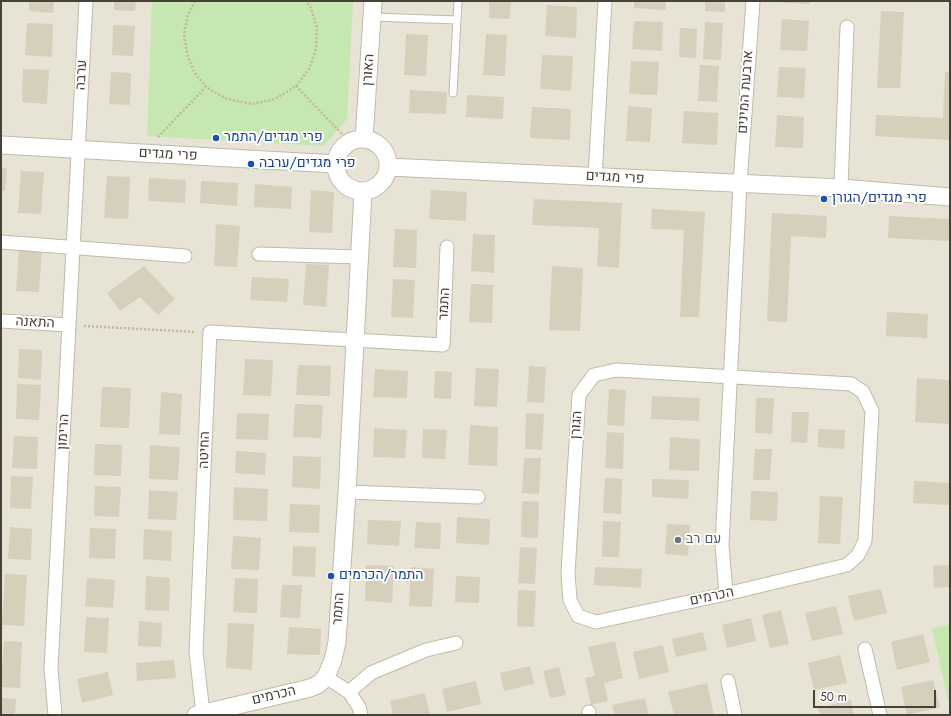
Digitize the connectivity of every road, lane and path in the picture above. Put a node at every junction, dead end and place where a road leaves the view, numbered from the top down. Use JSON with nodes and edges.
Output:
{"nodes":[{"id":1,"x":86,"y":1,"type":"edge"},
{"id":2,"x":195,"y":1,"type":"edge"},
{"id":3,"x":306,"y":1,"type":"edge"},
{"id":4,"x":458,"y":1,"type":"edge"},
{"id":5,"x":605,"y":1,"type":"edge"},
{"id":6,"x":753,"y":1,"type":"edge"},
{"id":7,"x":372,"y":9,"type":"edge"},
{"id":8,"x":457,"y":20,"type":"junction"},
{"id":9,"x":847,"y":27,"type":"dead end"},
{"id":10,"x":296,"y":86,"type":"junction"},
{"id":11,"x":206,"y":87,"type":"junction"},
{"id":12,"x":453,"y":93,"type":"dead end"},
{"id":13,"x":357,"y":140,"type":"junction"},
{"id":14,"x":1,"y":146,"type":"edge"},
{"id":15,"x":78,"y":150,"type":"junction"},
{"id":16,"x":143,"y":153,"type":"junction"},
{"id":17,"x":336,"y":164,"type":"junction"},
{"id":18,"x":388,"y":167,"type":"junction"},
{"id":19,"x":595,"y":177,"type":"junction"},
{"id":20,"x":740,"y":184,"type":"junction"},
{"id":21,"x":841,"y":188,"type":"junction"},
{"id":22,"x":363,"y":192,"type":"junction"},
{"id":23,"x":946,"y":195,"type":"edge"},
{"id":24,"x":1,"y":242,"type":"edge"},
{"id":25,"x":73,"y":247,"type":"junction"},
{"id":26,"x":447,"y":247,"type":"dead end"},
{"id":27,"x":259,"y":254,"type":"dead end"},
{"id":28,"x":186,"y":256,"type":"dead end"},
{"id":29,"x":360,"y":256,"type":"junction"},
{"id":30,"x":1,"y":321,"type":"edge"},
{"id":31,"x":69,"y":325,"type":"junction"},
{"id":32,"x":210,"y":332,"type":"junction"},
{"id":33,"x":355,"y":340,"type":"junction"},
{"id":34,"x":731,"y":376,"type":"junction"},
{"id":35,"x":347,"y":492,"type":"junction"},
{"id":36,"x":478,"y":496,"type":"dead end"},
{"id":37,"x":847,"y":565,"type":"joint"},
{"id":38,"x":726,"y":594,"type":"junction"},
{"id":39,"x":578,"y":616,"type":"joint"},
{"id":40,"x":456,"y":643,"type":"dead end"},
{"id":41,"x":865,"y":649,"type":"dead end"},
{"id":42,"x":326,"y":677,"type":"junction"},
{"id":43,"x":728,"y":681,"type":"dead end"},
{"id":44,"x":349,"y":692,"type":"junction"},
{"id":45,"x":199,"y":714,"type":"edge"},
{"id":46,"x":55,"y":715,"type":"edge"},
{"id":47,"x":361,"y":715,"type":"edge"},
{"id":48,"x":735,"y":715,"type":"edge"},
{"id":49,"x":880,"y":715,"type":"edge"}],
"edges":[{"from":1,"to":15,"type":"street","name":"ערבה"},
{"from":2,"to":11,"type":"path"},
{"from":3,"to":10,"type":"path"},
{"from":4,"to":8,"type":"lane"},
{"from":5,"to":19,"type":"street"},
{"from":6,"to":20,"type":"street","name":"ארבעת המינים"},
{"from":7,"to":8,"type":"lane"},
{"from":7,"to":13,"type":"street","name":"האורן"},
{"from":8,"to":12,"type":"lane"},
{"from":9,"to":21,"type":"street"},
{"from":10,"to":11,"type":"path"},
{"from":10,"to":13,"type":"path"},
{"from":11,"to":16,"type":"path"},
{"from":13,"to":17,"type":"street"},
{"from":13,"to":18,"type":"street"},
{"from":14,"to":15,"type":"street","name":"פרי מגדים"},
{"from":15,"to":16,"type":"street","name":"פרי מגדים"},
{"from":15,"to":25,"type":"street","name":"הרימון"},
{"from":16,"to":17,"type":"street","name":"פרי מגדים"},
{"from":17,"to":22,"type":"street"},
{"from":18,"to":19,"type":"street","name":"פרי מגדים"},
{"from":18,"to":22,"type":"street"},
{"from":19,"to":20,"type":"street","name":"פרי מגדים"},
{"from":20,"to":21,"type":"street","name":"פרי מגדים"},
{"from":20,"to":34,"type":"street"},
{"from":21,"to":23,"type":"street","name":"פרי מגדים"},
{"from":22,"to":29,"type":"street","name":"התמר"},
{"from":24,"to":25,"type":"street"},
{"from":25,"to":28,"type":"street"},
{"from":25,"to":31,"type":"street","name":"הרימון"},
{"from":26,"to":33,"type":"street","name":"התמר"},
{"from":27,"to":29,"type":"street"},
{"from":29,"to":33,"type":"street","name":"התמר"},
{"from":30,"to":31,"type":"street","name":"התאנה"},
{"from":31,"to":32,"type":"path"},
{"from":31,"to":46,"type":"street","name":"הרימון"},
{"from":32,"to":33,"type":"street"},
{"from":32,"to":45,"type":"street","name":"החיטה"},
{"from":33,"to":35,"type":"street","name":"התמר"},
{"from":34,"to":37,"type":"street","name":"הגורן"},
{"from":34,"to":38,"type":"street"},
{"from":34,"to":39,"type":"street","name":"הגורן"},
{"from":35,"to":36,"type":"street"},
{"from":35,"to":42,"type":"street","name":"התמר"},
{"from":37,"to":38,"type":"street","name":"הכרמים"},
{"from":38,"to":39,"type":"street","name":"הכרמים"},
{"from":40,"to":44,"type":"street"},
{"from":41,"to":49,"type":"street"},
{"from":42,"to":44,"type":"street"},
{"from":42,"to":45,"type":"street","name":"הכרמים"},
{"from":43,"to":48,"type":"street"},
{"from":44,"to":47,"type":"street"}]}
